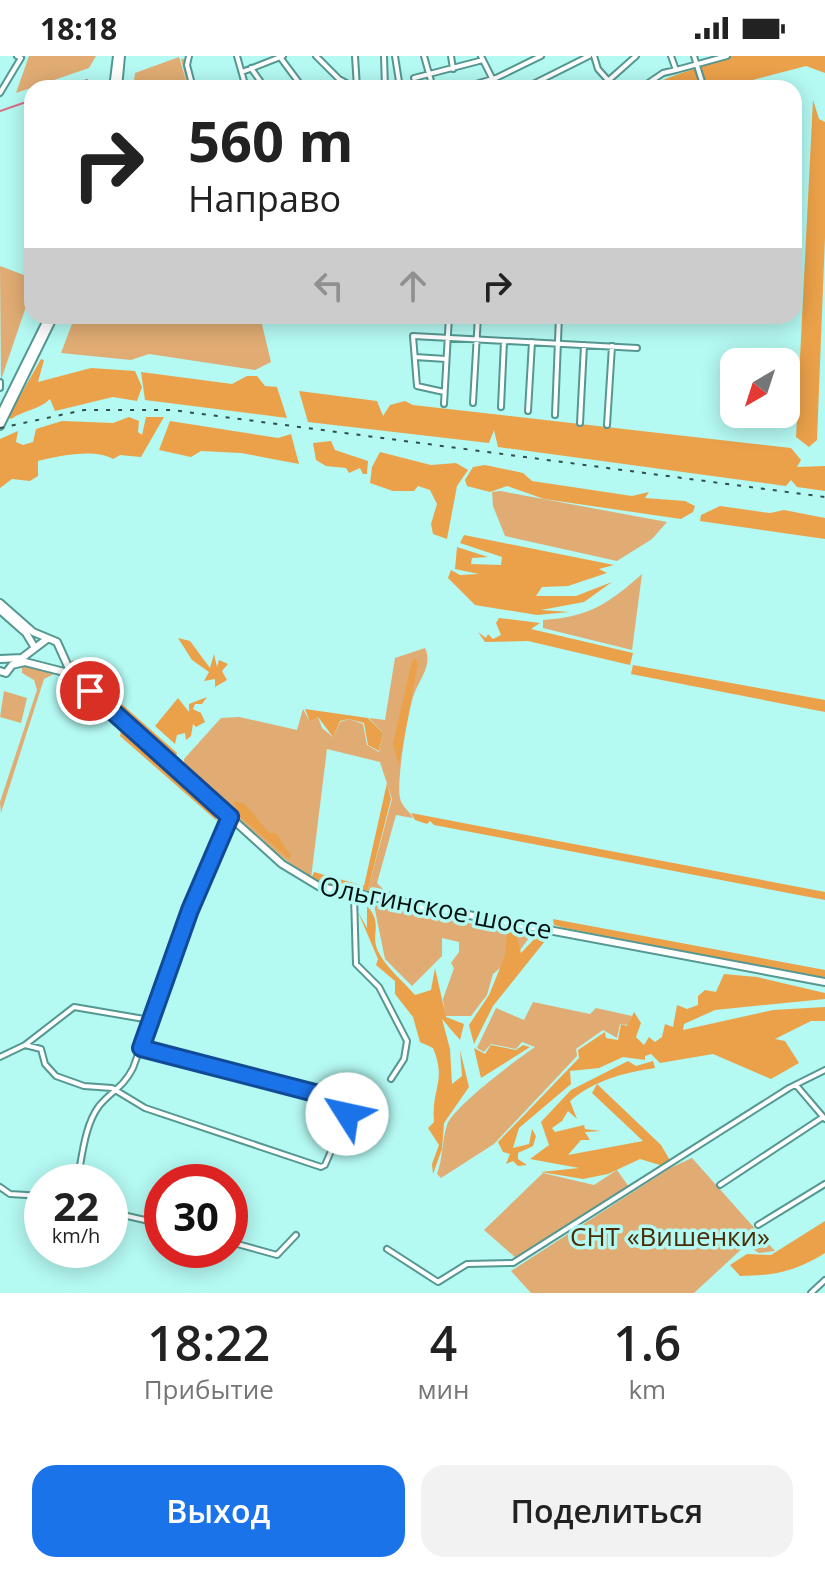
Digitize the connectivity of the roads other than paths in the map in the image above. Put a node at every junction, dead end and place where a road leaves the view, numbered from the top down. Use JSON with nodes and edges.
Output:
{"nodes":[{"id":1,"x":119,"y":56,"type":"edge"},
{"id":2,"x":189,"y":56,"type":"edge"},
{"id":3,"x":237,"y":56,"type":"edge"},
{"id":4,"x":316,"y":56,"type":"edge"},
{"id":5,"x":355,"y":56,"type":"edge"},
{"id":6,"x":384,"y":56,"type":"edge"},
{"id":7,"x":395,"y":56,"type":"edge"},
{"id":8,"x":424,"y":56,"type":"edge"},
{"id":9,"x":451,"y":56,"type":"edge"},
{"id":10,"x":541,"y":56,"type":"edge"},
{"id":11,"x":591,"y":56,"type":"edge"},
{"id":12,"x":636,"y":56,"type":"edge"},
{"id":13,"x":671,"y":56,"type":"edge"},
{"id":14,"x":727,"y":56,"type":"edge"},
{"id":15,"x":19,"y":57,"type":"edge"},
{"id":16,"x":282,"y":57,"type":"edge"},
{"id":17,"x":482,"y":58,"type":"edge"},
{"id":18,"x":717,"y":58,"type":"edge"},
{"id":19,"x":695,"y":59,"type":"edge"},
{"id":20,"x":251,"y":68,"type":"junction"},
{"id":21,"x":453,"y":69,"type":"junction"},
{"id":22,"x":676,"y":70,"type":"junction"},
{"id":23,"x":242,"y":72,"type":"junction"},
{"id":24,"x":430,"y":76,"type":"junction"},
{"id":25,"x":414,"y":78,"type":"dead end"},
{"id":26,"x":492,"y":79,"type":"junction"},
{"id":27,"x":117,"y":80,"type":"edge"},
{"id":28,"x":192,"y":80,"type":"edge"},
{"id":29,"x":244,"y":80,"type":"edge"},
{"id":30,"x":259,"y":80,"type":"edge"},
{"id":31,"x":298,"y":80,"type":"edge"},
{"id":32,"x":341,"y":80,"type":"edge"},
{"id":33,"x":356,"y":80,"type":"edge"},
{"id":34,"x":385,"y":80,"type":"edge"},
{"id":35,"x":399,"y":80,"type":"edge"},
{"id":36,"x":431,"y":80,"type":"edge"},
{"id":37,"x":489,"y":80,"type":"edge"},
{"id":38,"x":542,"y":80,"type":"edge"},
{"id":39,"x":608,"y":80,"type":"edge"},
{"id":40,"x":610,"y":80,"type":"edge"},
{"id":41,"x":653,"y":80,"type":"edge"},
{"id":42,"x":702,"y":80,"type":"edge"},
{"id":43,"x":0,"y":93,"type":"edge"},
{"id":44,"x":48,"y":324,"type":"edge"},
{"id":45,"x":448,"y":324,"type":"edge"},
{"id":46,"x":478,"y":324,"type":"edge"},
{"id":47,"x":558,"y":324,"type":"edge"},
{"id":48,"x":447,"y":338,"type":"junction"},
{"id":49,"x":477,"y":339,"type":"junction"},
{"id":50,"x":504,"y":341,"type":"junction"},
{"id":51,"x":532,"y":342,"type":"junction"},
{"id":52,"x":557,"y":343,"type":"junction"},
{"id":53,"x":584,"y":345,"type":"junction"},
{"id":54,"x":612,"y":346,"type":"junction"},
{"id":55,"x":637,"y":348,"type":"dead end"},
{"id":56,"x":415,"y":357,"type":"junction"},
{"id":57,"x":446,"y":359,"type":"junction"},
{"id":58,"x":444,"y":392,"type":"junction"},
{"id":59,"x":473,"y":403,"type":"dead end"},
{"id":60,"x":444,"y":404,"type":"dead end"},
{"id":61,"x":501,"y":407,"type":"dead end"},
{"id":62,"x":528,"y":411,"type":"dead end"},
{"id":63,"x":555,"y":415,"type":"dead end"},
{"id":64,"x":2,"y":416,"type":"edge"},
{"id":65,"x":580,"y":423,"type":"dead end"},
{"id":66,"x":607,"y":425,"type":"dead end"},
{"id":67,"x":0,"y":426,"type":"edge"},
{"id":68,"x":0,"y":603,"type":"edge"},
{"id":69,"x":0,"y":610,"type":"edge"},
{"id":70,"x":47,"y":639,"type":"junction"},
{"id":71,"x":35,"y":649,"type":"junction"},
{"id":72,"x":64,"y":654,"type":"junction"},
{"id":73,"x":2,"y":658,"type":"edge"},
{"id":74,"x":12,"y":665,"type":"junction"},
{"id":75,"x":46,"y":667,"type":"junction"},
{"id":76,"x":0,"y":671,"type":"edge"},
{"id":77,"x":72,"y":674,"type":"junction"},
{"id":78,"x":230,"y":817,"type":"junction"},
{"id":79,"x":354,"y":896,"type":"junction"},
{"id":80,"x":825,"y":982,"type":"edge"},
{"id":81,"x":150,"y":1020,"type":"junction"},
{"id":82,"x":39,"y":1034,"type":"junction"},
{"id":83,"x":25,"y":1045,"type":"junction"},
{"id":84,"x":141,"y":1048,"type":"junction"},
{"id":85,"x":41,"y":1049,"type":"junction"},
{"id":86,"x":0,"y":1057,"type":"edge"},
{"id":87,"x":825,"y":1070,"type":"edge"},
{"id":88,"x":391,"y":1079,"type":"dead end"},
{"id":89,"x":795,"y":1084,"type":"junction"},
{"id":90,"x":118,"y":1091,"type":"junction"},
{"id":91,"x":824,"y":1118,"type":"edge"},
{"id":92,"x":82,"y":1164,"type":"edge"},
{"id":93,"x":825,"y":1184,"type":"edge"},
{"id":94,"x":720,"y":1185,"type":"dead end"},
{"id":95,"x":0,"y":1187,"type":"edge"},
{"id":96,"x":24,"y":1195,"type":"edge"},
{"id":97,"x":758,"y":1225,"type":"dead end"},
{"id":98,"x":296,"y":1235,"type":"dead end"},
{"id":99,"x":248,"y":1247,"type":"edge"},
{"id":100,"x":387,"y":1249,"type":"dead end"},
{"id":101,"x":825,"y":1280,"type":"edge"},
{"id":102,"x":811,"y":1293,"type":"edge"}],
"edges":[{"from":1,"to":27,"type":"main road"},
{"from":2,"to":28,"type":"street"},
{"from":3,"to":23,"type":"street"},
{"from":4,"to":32,"type":"street"},
{"from":5,"to":33,"type":"street"},
{"from":6,"to":34,"type":"street"},
{"from":7,"to":35,"type":"street"},
{"from":8,"to":24,"type":"street"},
{"from":9,"to":21,"type":"street"},
{"from":10,"to":26,"type":"street"},
{"from":11,"to":38,"type":"street"},
{"from":11,"to":39,"type":"street"},
{"from":12,"to":40,"type":"street"},
{"from":13,"to":22,"type":"street"},
{"from":14,"to":18,"type":"street"},
{"from":15,"to":43,"type":"street"},
{"from":16,"to":20,"type":"street"},
{"from":16,"to":31,"type":"street"},
{"from":17,"to":21,"type":"street"},
{"from":17,"to":26,"type":"street"},
{"from":18,"to":19,"type":"street"},
{"from":19,"to":22,"type":"street"},
{"from":19,"to":42,"type":"street"},
{"from":20,"to":23,"type":"street"},
{"from":20,"to":30,"type":"street"},
{"from":21,"to":24,"type":"street"},
{"from":22,"to":41,"type":"street"},
{"from":23,"to":29,"type":"street"},
{"from":24,"to":25,"type":"street"},
{"from":24,"to":36,"type":"street"},
{"from":26,"to":37,"type":"street"},
{"from":44,"to":64,"type":"main road"},
{"from":45,"to":48,"type":"street"},
{"from":46,"to":49,"type":"street"},
{"from":47,"to":52,"type":"street"},
{"from":48,"to":49,"type":"street"},
{"from":48,"to":56,"type":"street"},
{"from":48,"to":57,"type":"street"},
{"from":49,"to":50,"type":"street"},
{"from":49,"to":59,"type":"street"},
{"from":50,"to":51,"type":"street"},
{"from":50,"to":61,"type":"street"},
{"from":51,"to":52,"type":"street"},
{"from":51,"to":62,"type":"street"},
{"from":52,"to":53,"type":"street"},
{"from":52,"to":63,"type":"street"},
{"from":53,"to":54,"type":"street"},
{"from":53,"to":65,"type":"street"},
{"from":54,"to":55,"type":"street"},
{"from":54,"to":66,"type":"street"},
{"from":56,"to":57,"type":"street"},
{"from":56,"to":58,"type":"street"},
{"from":57,"to":58,"type":"street"},
{"from":58,"to":60,"type":"street"},
{"from":64,"to":67,"type":"main road"},
{"from":68,"to":70,"type":"main road"},
{"from":69,"to":71,"type":"main road"},
{"from":70,"to":71,"type":"main road"},
{"from":70,"to":72,"type":"main road"},
{"from":71,"to":73,"type":"main road"},
{"from":71,"to":75,"type":"main road"},
{"from":72,"to":75,"type":"main road"},
{"from":72,"to":77,"type":"main road"},
{"from":73,"to":74,"type":"main road"},
{"from":74,"to":75,"type":"main road"},
{"from":74,"to":76,"type":"main road"},
{"from":75,"to":77,"type":"main road"},
{"from":77,"to":78,"type":"main road","name":"Ольгинское шоссе"},
{"from":78,"to":79,"type":"main road","name":"Ольгинское шоссе"},
{"from":78,"to":81,"type":"street"},
{"from":79,"to":80,"type":"main road","name":"Ольгинское шоссе"},
{"from":79,"to":88,"type":"street"},
{"from":81,"to":82,"type":"street"},
{"from":81,"to":84,"type":"street"},
{"from":82,"to":83,"type":"street"},
{"from":82,"to":85,"type":"street"},
{"from":83,"to":85,"type":"street"},
{"from":83,"to":86,"type":"street"},
{"from":84,"to":90,"type":"street"},
{"from":84,"to":90,"type":"street"},
{"from":85,"to":90,"type":"street"},
{"from":87,"to":89,"type":"street"},
{"from":89,"to":91,"type":"street"},
{"from":89,"to":100,"type":"street"},
{"from":90,"to":92,"type":"street"},
{"from":91,"to":94,"type":"street"},
{"from":93,"to":97,"type":"street"},
{"from":95,"to":96,"type":"street"},
{"from":98,"to":99,"type":"street"},
{"from":101,"to":102,"type":"street"}]}
